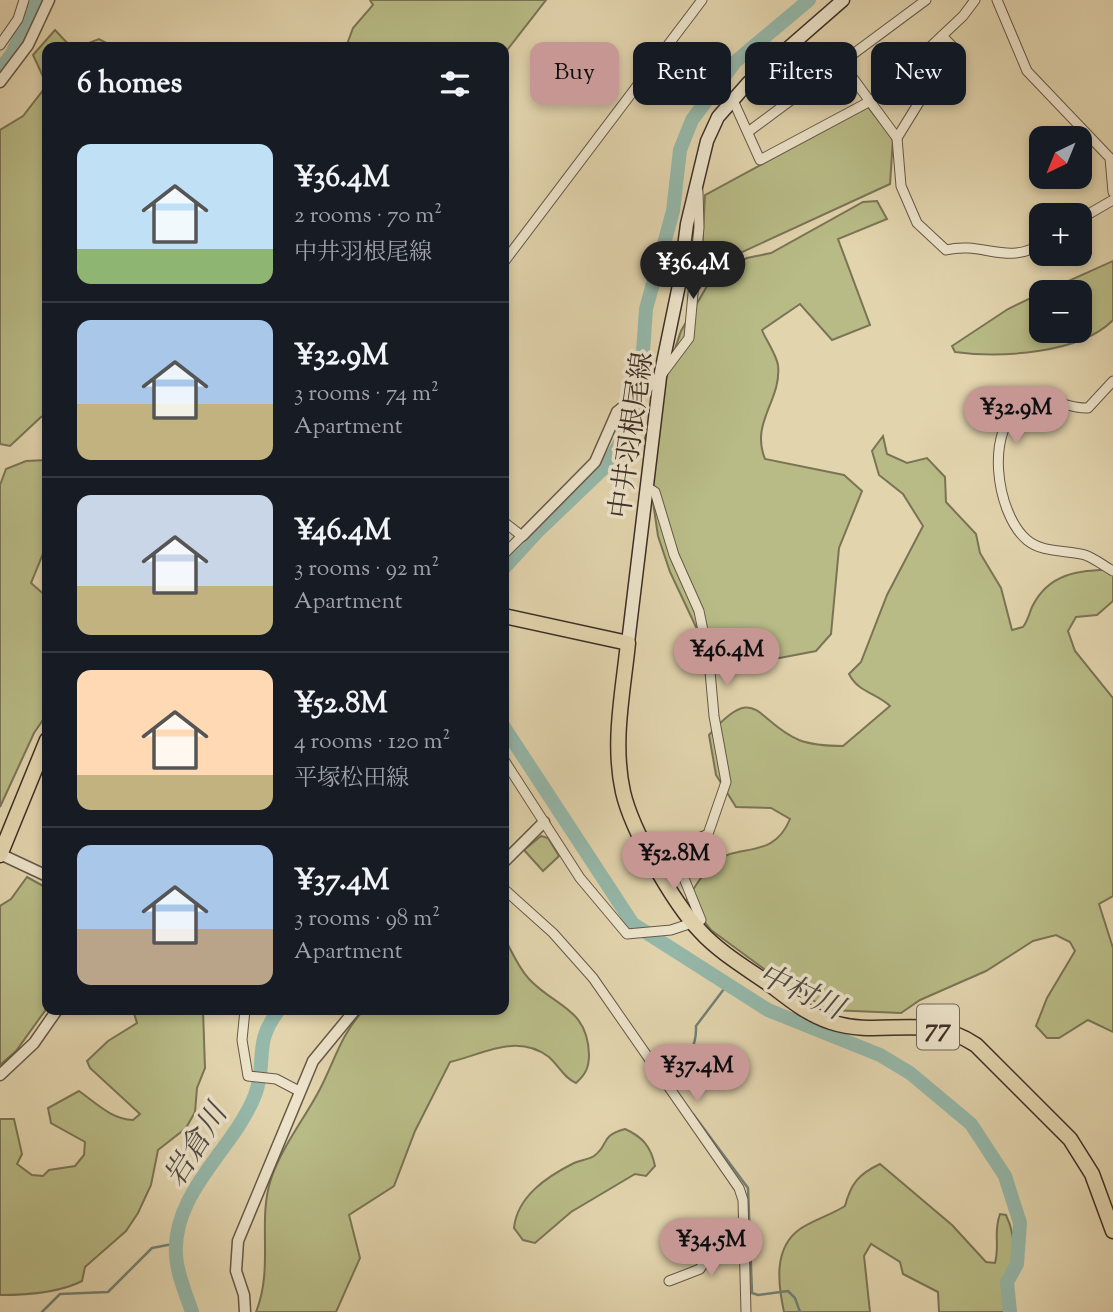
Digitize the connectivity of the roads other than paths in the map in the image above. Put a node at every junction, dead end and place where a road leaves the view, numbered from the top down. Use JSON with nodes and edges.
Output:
{"nodes":[{"id":1,"x":24,"y":0,"type":"edge"},
{"id":2,"x":49,"y":0,"type":"edge"},
{"id":3,"x":702,"y":0,"type":"edge"},
{"id":4,"x":844,"y":0,"type":"edge"},
{"id":5,"x":926,"y":0,"type":"edge"},
{"id":6,"x":975,"y":0,"type":"edge"},
{"id":7,"x":997,"y":0,"type":"edge"},
{"id":8,"x":942,"y":36,"type":"junction"},
{"id":9,"x":0,"y":45,"type":"edge"},
{"id":10,"x":857,"y":50,"type":"edge"},
{"id":11,"x":0,"y":82,"type":"edge"},
{"id":12,"x":857,"y":84,"type":"edge"},
{"id":13,"x":732,"y":98,"type":"junction"},
{"id":14,"x":870,"y":101,"type":"junction"},
{"id":15,"x":784,"y":105,"type":"edge"},
{"id":16,"x":748,"y":132,"type":"junction"},
{"id":17,"x":897,"y":138,"type":"junction"},
{"id":18,"x":1111,"y":157,"type":"edge"},
{"id":19,"x":698,"y":175,"type":"junction"},
{"id":20,"x":1113,"y":192,"type":"edge"},
{"id":21,"x":1113,"y":200,"type":"edge"},
{"id":22,"x":1092,"y":212,"type":"edge"},
{"id":23,"x":699,"y":227,"type":"junction"},
{"id":24,"x":684,"y":247,"type":"junction"},
{"id":25,"x":1029,"y":251,"type":"edge"},
{"id":26,"x":509,"y":255,"type":"edge"},
{"id":27,"x":655,"y":380,"type":"junction"},
{"id":28,"x":1113,"y":381,"type":"edge"},
{"id":29,"x":647,"y":487,"type":"junction"},
{"id":30,"x":509,"y":526,"type":"edge"},
{"id":31,"x":522,"y":536,"type":"junction"},
{"id":32,"x":509,"y":549,"type":"edge"},
{"id":33,"x":1113,"y":571,"type":"edge"},
{"id":34,"x":509,"y":617,"type":"edge"},
{"id":35,"x":628,"y":643,"type":"junction"},
{"id":36,"x":42,"y":752,"type":"edge"},
{"id":37,"x":509,"y":768,"type":"edge"},
{"id":38,"x":544,"y":822,"type":"junction"},
{"id":39,"x":0,"y":854,"type":"edge"},
{"id":40,"x":509,"y":857,"type":"edge"},
{"id":41,"x":679,"y":866,"type":"junction"},
{"id":42,"x":42,"y":874,"type":"edge"},
{"id":43,"x":665,"y":880,"type":"junction"},
{"id":44,"x":509,"y":893,"type":"edge"},
{"id":45,"x":694,"y":922,"type":"junction"},
{"id":46,"x":54,"y":1015,"type":"edge"},
{"id":47,"x":244,"y":1015,"type":"edge"},
{"id":48,"x":350,"y":1015,"type":"edge"},
{"id":49,"x":0,"y":1075,"type":"edge"},
{"id":50,"x":299,"y":1091,"type":"junction"},
{"id":51,"x":1113,"y":1231,"type":"edge"},
{"id":52,"x":748,"y":1249,"type":"junction"},
{"id":53,"x":669,"y":1281,"type":"dead end"},
{"id":54,"x":244,"y":1312,"type":"edge"},
{"id":55,"x":746,"y":1312,"type":"edge"}],
"edges":[{"from":1,"to":9,"type":"street"},
{"from":2,"to":11,"type":"street"},
{"from":3,"to":26,"type":"street"},
{"from":4,"to":13,"type":"main road","name":"中井羽根尾線"},
{"from":5,"to":10,"type":"street"},
{"from":6,"to":8,"type":"street"},
{"from":7,"to":18,"type":"street"},
{"from":8,"to":14,"type":"street"},
{"from":8,"to":17,"type":"street"},
{"from":12,"to":14,"type":"street"},
{"from":13,"to":16,"type":"street"},
{"from":13,"to":19,"type":"main road","name":"中井羽根尾線"},
{"from":14,"to":16,"type":"street"},
{"from":14,"to":17,"type":"street"},
{"from":15,"to":16,"type":"street"},
{"from":17,"to":25,"type":"street"},
{"from":18,"to":20,"type":"street"},
{"from":19,"to":23,"type":"street"},
{"from":19,"to":24,"type":"main road","name":"中井羽根尾線"},
{"from":21,"to":22,"type":"street"},
{"from":23,"to":24,"type":"street"},
{"from":23,"to":27,"type":"street"},
{"from":24,"to":27,"type":"main road","name":"中井羽根尾線"},
{"from":27,"to":29,"type":"main road","name":"中井羽根尾線"},
{"from":27,"to":31,"type":"street"},
{"from":28,"to":33,"type":"street"},
{"from":29,"to":35,"type":"main road","name":"中井羽根尾線"},
{"from":29,"to":41,"type":"street"},
{"from":30,"to":31,"type":"street"},
{"from":31,"to":32,"type":"street"},
{"from":34,"to":35,"type":"main road"},
{"from":35,"to":43,"type":"main road","number":"77"},
{"from":36,"to":39,"type":"main road"},
{"from":37,"to":38,"type":"street"},
{"from":38,"to":40,"type":"street"},
{"from":38,"to":45,"type":"street"},
{"from":39,"to":42,"type":"street"},
{"from":41,"to":43,"type":"street"},
{"from":41,"to":45,"type":"street"},
{"from":43,"to":45,"type":"main road","number":"77"},
{"from":44,"to":52,"type":"street"},
{"from":45,"to":51,"type":"main road","number":"77"},
{"from":46,"to":49,"type":"street"},
{"from":47,"to":50,"type":"street"},
{"from":48,"to":50,"type":"street"},
{"from":50,"to":54,"type":"street"},
{"from":52,"to":53,"type":"street"},
{"from":52,"to":55,"type":"street"}]}
